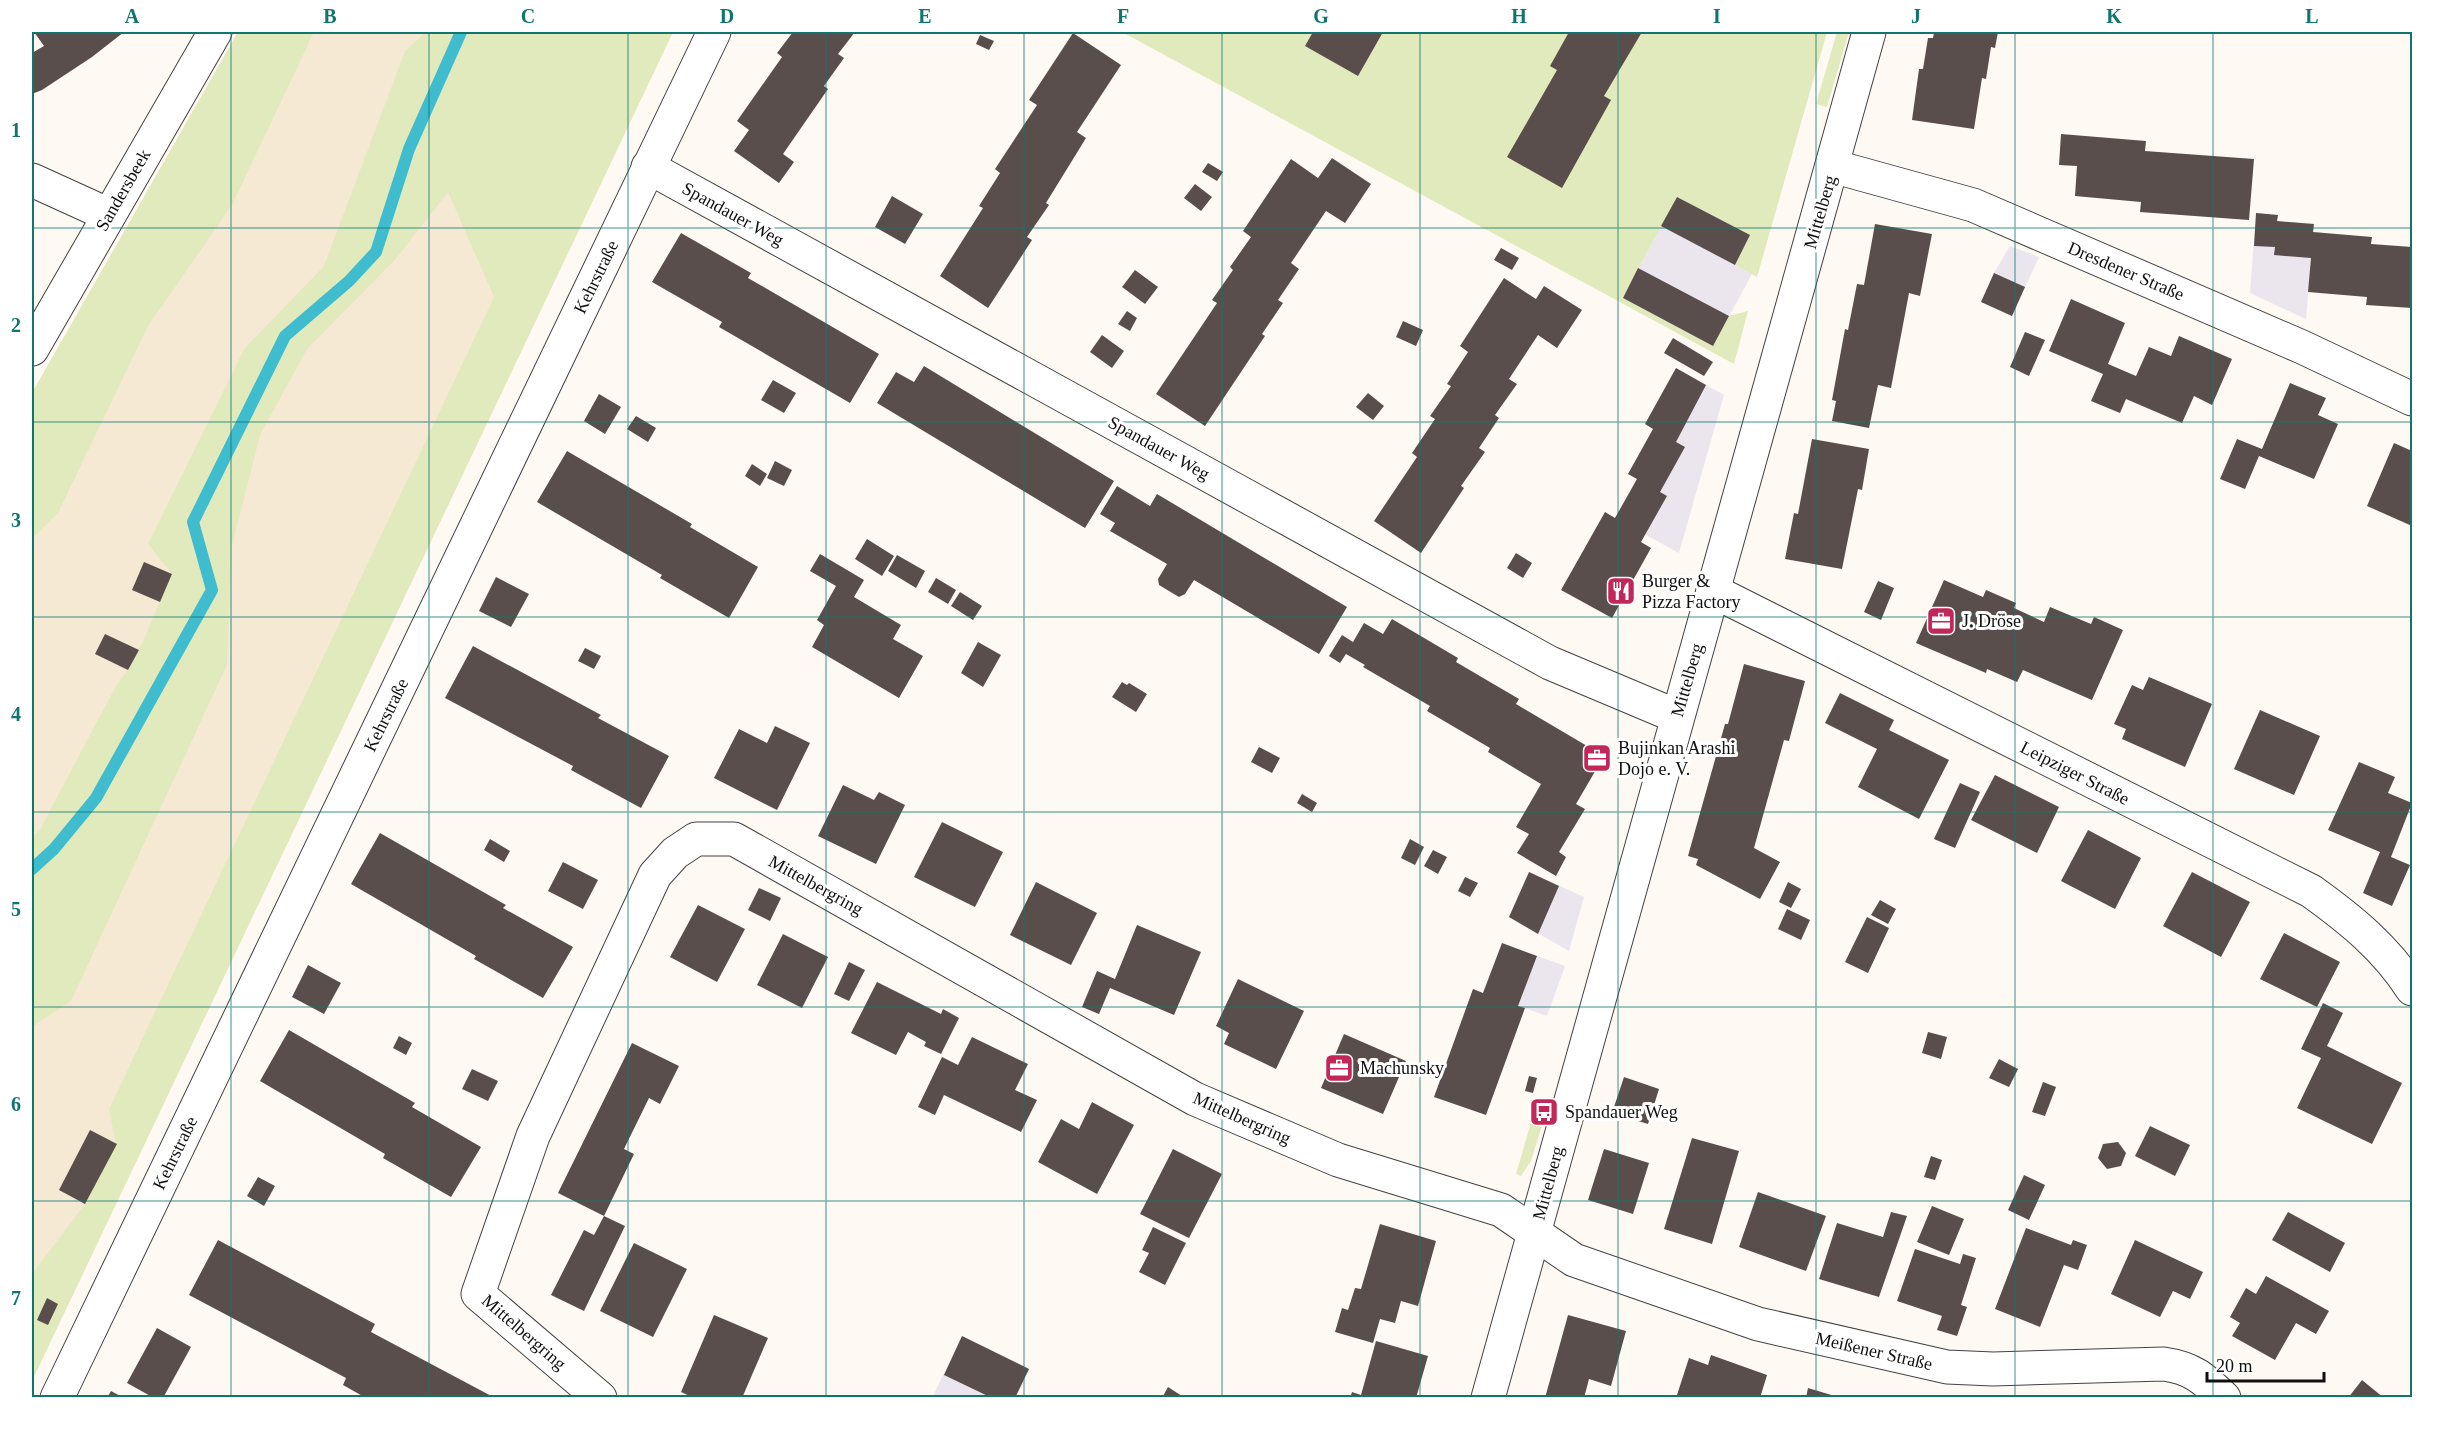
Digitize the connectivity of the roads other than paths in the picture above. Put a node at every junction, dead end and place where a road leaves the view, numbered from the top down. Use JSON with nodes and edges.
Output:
{"nodes":[{"id":1,"x":215,"y":32,"type":"edge"},
{"id":2,"x":714,"y":32,"type":"edge"},
{"id":3,"x":1869,"y":32,"type":"edge"},
{"id":4,"x":1832,"y":166,"type":"junction"},
{"id":5,"x":648,"y":167,"type":"junction"},
{"id":6,"x":32,"y":180,"type":"edge"},
{"id":7,"x":109,"y":215,"type":"junction"},
{"id":8,"x":32,"y":349,"type":"edge"},
{"id":9,"x":2412,"y":399,"type":"edge"},
{"id":10,"x":1713,"y":591,"type":"junction"},
{"id":11,"x":1676,"y":716,"type":"junction"},
{"id":12,"x":2412,"y":989,"type":"edge"},
{"id":13,"x":1535,"y":1233,"type":"junction"},
{"id":14,"x":57,"y":1398,"type":"edge"},
{"id":15,"x":600,"y":1398,"type":"edge"},
{"id":16,"x":1488,"y":1398,"type":"edge"},
{"id":17,"x":2224,"y":1398,"type":"edge"}],
"edges":[{"from":1,"to":7,"type":"street","name":"Sandersbeek"},
{"from":2,"to":5,"type":"street","name":"Kehrstraße"},
{"from":3,"to":4,"type":"street","name":"Mittelberg"},
{"from":4,"to":9,"type":"street","name":"Dresdener Straße"},
{"from":4,"to":10,"type":"street","name":"Mittelberg"},
{"from":5,"to":11,"type":"street","name":"Spandauer Weg"},
{"from":5,"to":14,"type":"street","name":"Kehrstraße"},
{"from":6,"to":7,"type":"street"},
{"from":7,"to":8,"type":"street","name":"Sandersbeek"},
{"from":10,"to":11,"type":"street","name":"Mittelberg"},
{"from":10,"to":12,"type":"street","name":"Leipziger Straße"},
{"from":11,"to":13,"type":"street","name":"Mittelberg"},
{"from":13,"to":15,"type":"street","name":"Mittelbergring"},
{"from":13,"to":16,"type":"street","name":"Mittelberg"},
{"from":13,"to":17,"type":"street","name":"Meißener Straße"}]}
